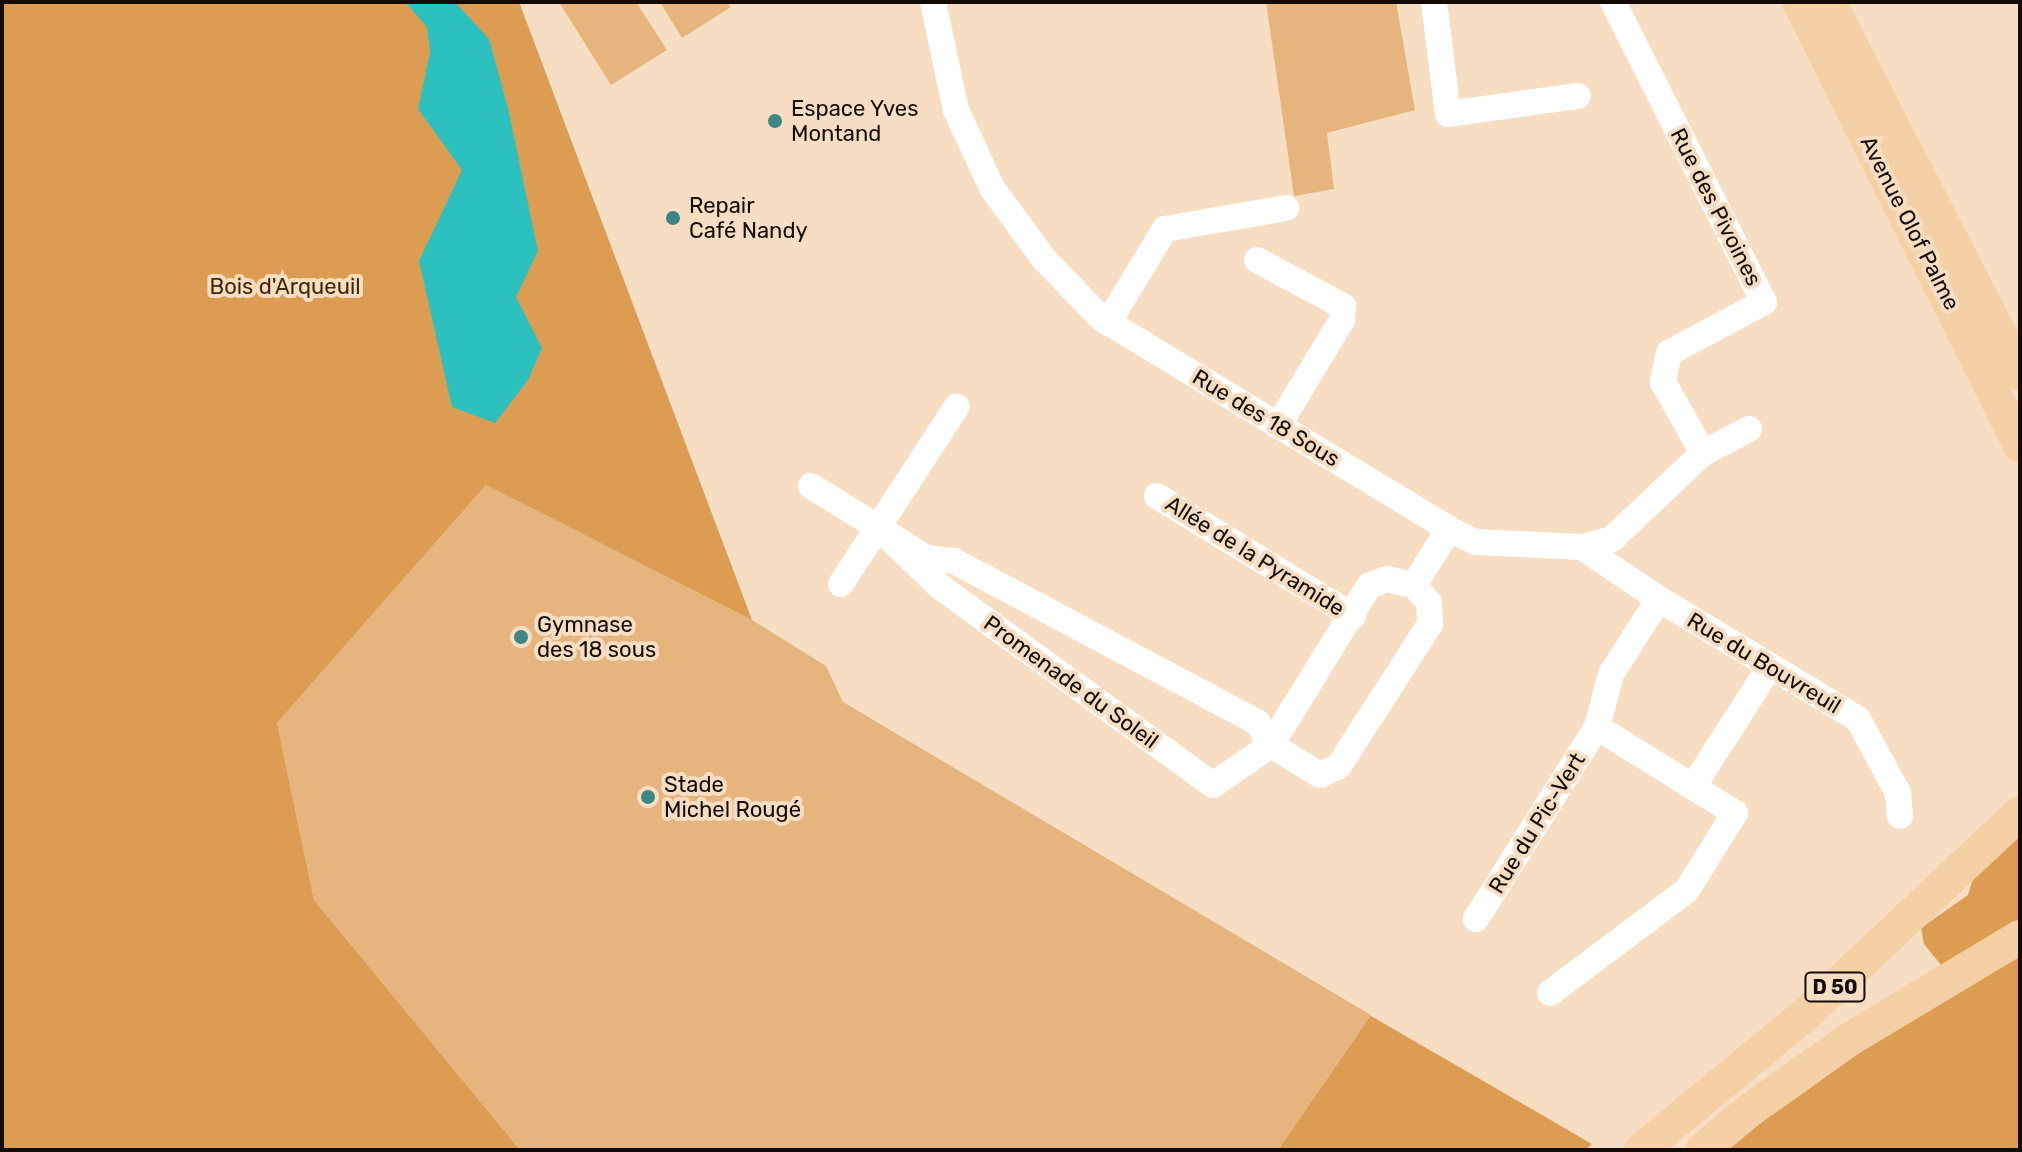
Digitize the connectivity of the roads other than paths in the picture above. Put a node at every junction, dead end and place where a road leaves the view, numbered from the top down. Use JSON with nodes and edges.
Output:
{"nodes":[{"id":1,"x":933,"y":2,"type":"edge"},
{"id":2,"x":1434,"y":2,"type":"edge"},
{"id":3,"x":1613,"y":2,"type":"edge"},
{"id":4,"x":1799,"y":2,"type":"edge"},
{"id":5,"x":1829,"y":2,"type":"edge"},
{"id":6,"x":1578,"y":96,"type":"dead end"},
{"id":7,"x":1286,"y":208,"type":"dead end"},
{"id":8,"x":1257,"y":260,"type":"dead end"},
{"id":9,"x":1108,"y":323,"type":"junction"},
{"id":10,"x":2020,"y":373,"type":"edge"},
{"id":11,"x":957,"y":406,"type":"dead end"},
{"id":12,"x":1278,"y":426,"type":"junction"},
{"id":13,"x":1749,"y":429,"type":"dead end"},
{"id":14,"x":2020,"y":445,"type":"edge"},
{"id":15,"x":1703,"y":453,"type":"junction"},
{"id":16,"x":811,"y":486,"type":"dead end"},
{"id":17,"x":1157,"y":496,"type":"dead end"},
{"id":18,"x":879,"y":528,"type":"junction"},
{"id":19,"x":1449,"y":529,"type":"junction"},
{"id":20,"x":1582,"y":547,"type":"junction"},
{"id":21,"x":841,"y":584,"type":"dead end"},
{"id":22,"x":1414,"y":585,"type":"junction"},
{"id":23,"x":1659,"y":599,"type":"junction"},
{"id":24,"x":1353,"y":616,"type":"junction"},
{"id":25,"x":1770,"y":666,"type":"junction"},
{"id":26,"x":1597,"y":727,"type":"junction"},
{"id":27,"x":1271,"y":745,"type":"junction"},
{"id":28,"x":1693,"y":787,"type":"junction"},
{"id":29,"x":2020,"y":813,"type":"edge"},
{"id":30,"x":1900,"y":816,"type":"dead end"},
{"id":31,"x":1476,"y":919,"type":"dead end"},
{"id":32,"x":2020,"y":937,"type":"edge"},
{"id":33,"x":1550,"y":993,"type":"dead end"},
{"id":34,"x":1641,"y":1150,"type":"edge"},
{"id":35,"x":1702,"y":1150,"type":"edge"}],
"edges":[{"from":1,"to":9,"type":"street","name":"Rue des 18 Sous"},
{"from":2,"to":6,"type":"street"},
{"from":3,"to":15,"type":"street","name":"Rue des Pivoines"},
{"from":4,"to":14,"type":"main road","name":"Avenue Olof Palme"},
{"from":5,"to":10,"type":"main road","name":"Avenue Olof Palme"},
{"from":7,"to":9,"type":"street"},
{"from":8,"to":12,"type":"street"},
{"from":9,"to":12,"type":"street","name":"Rue des 18 Sous"},
{"from":11,"to":18,"type":"street"},
{"from":12,"to":19,"type":"street","name":"Rue des 18 Sous"},
{"from":13,"to":15,"type":"street","name":"Rue des 18 Sous"},
{"from":15,"to":20,"type":"street","name":"Rue des 18 Sous"},
{"from":16,"to":18,"type":"street","name":"Promenade du Soleil"},
{"from":17,"to":24,"type":"street","name":"Allée de la Pyramide"},
{"from":18,"to":21,"type":"street"},
{"from":18,"to":27,"type":"street","name":"Promenade du Soleil"},
{"from":18,"to":27,"type":"street","name":"Promenade du Soleil"},
{"from":19,"to":20,"type":"street","name":"Rue des 18 Sous"},
{"from":19,"to":22,"type":"street"},
{"from":20,"to":23,"type":"street","name":"Rue du Bouvreuil"},
{"from":22,"to":24,"type":"street","name":"Promenade du Soleil"},
{"from":22,"to":27,"type":"street","name":"Promenade du Soleil"},
{"from":23,"to":25,"type":"street","name":"Rue du Bouvreuil"},
{"from":23,"to":26,"type":"street","name":"Rue du Pic-Vert"},
{"from":24,"to":27,"type":"street","name":"Promenade du Soleil"},
{"from":25,"to":28,"type":"street"},
{"from":25,"to":30,"type":"street","name":"Rue du Bouvreuil"},
{"from":26,"to":28,"type":"street"},
{"from":26,"to":31,"type":"street","name":"Rue du Pic-Vert"},
{"from":28,"to":33,"type":"street"},
{"from":29,"to":34,"type":"main road","number":"D 50"},
{"from":32,"to":35,"type":"main road","number":"D 50"}]}
